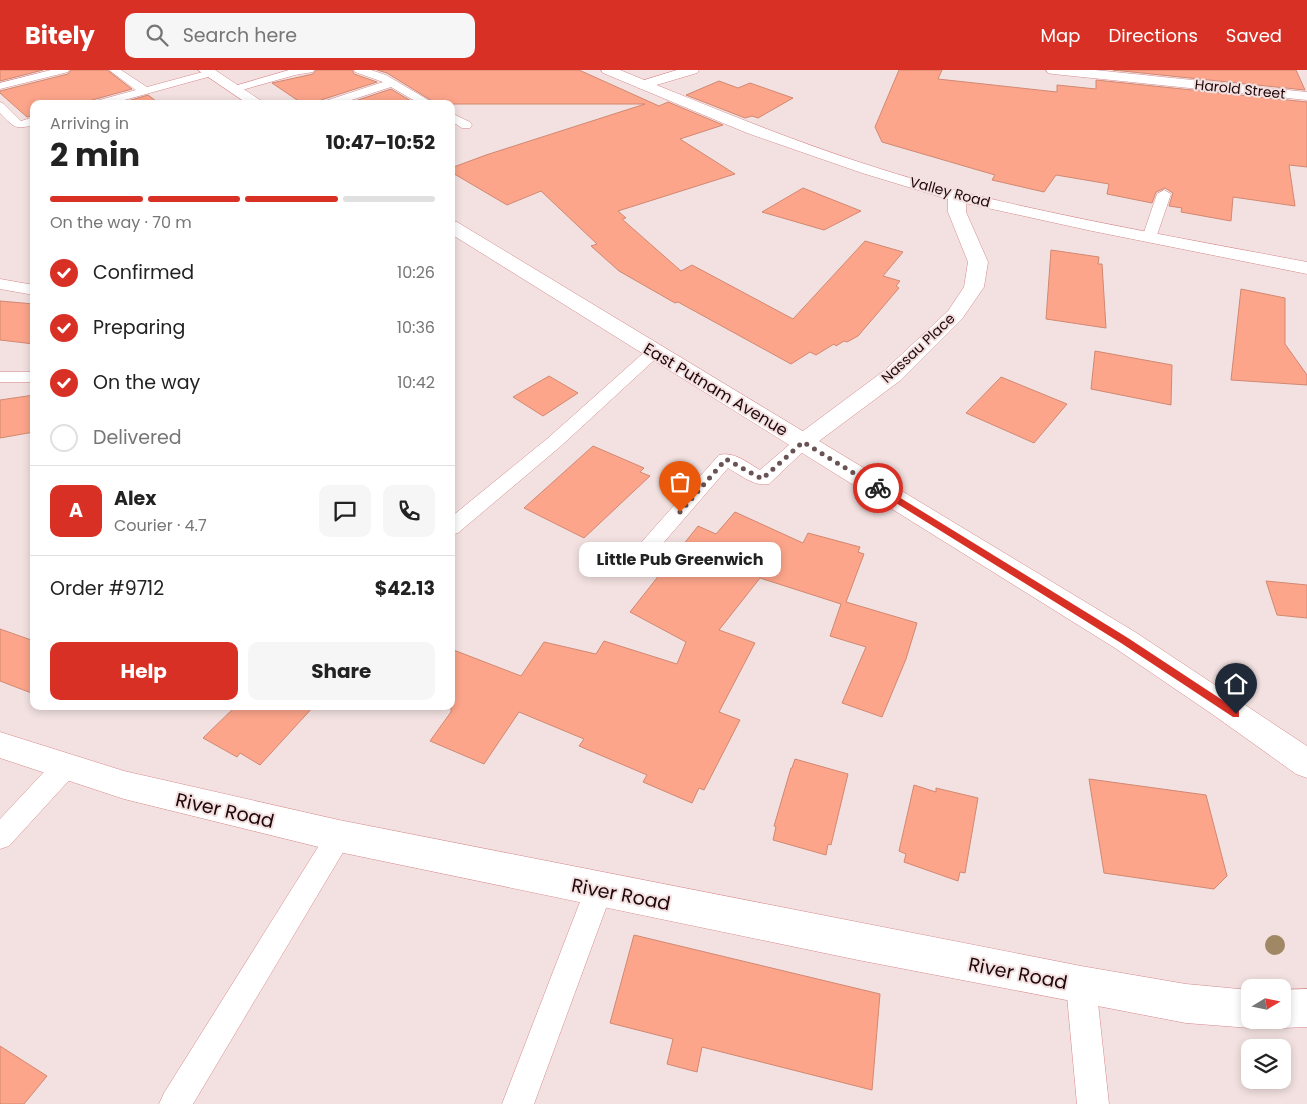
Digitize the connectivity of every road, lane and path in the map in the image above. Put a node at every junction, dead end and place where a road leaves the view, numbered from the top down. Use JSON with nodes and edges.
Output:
{"nodes":[{"id":1,"x":64,"y":70,"type":"edge"},
{"id":2,"x":114,"y":70,"type":"edge"},
{"id":3,"x":309,"y":70,"type":"edge"},
{"id":4,"x":359,"y":70,"type":"edge"},
{"id":5,"x":608,"y":70,"type":"edge"},
{"id":6,"x":692,"y":70,"type":"edge"},
{"id":7,"x":1053,"y":70,"type":"edge"},
{"id":8,"x":208,"y":72,"type":"edge"},
{"id":9,"x":392,"y":83,"type":"junction"},
{"id":10,"x":643,"y":85,"type":"junction"},
{"id":11,"x":0,"y":86,"type":"edge"},
{"id":12,"x":235,"y":89,"type":"junction"},
{"id":13,"x":145,"y":91,"type":"junction"},
{"id":14,"x":1307,"y":96,"type":"edge"},
{"id":15,"x":111,"y":100,"type":"edge"},
{"id":16,"x":253,"y":100,"type":"edge"},
{"id":17,"x":339,"y":100,"type":"edge"},
{"id":18,"x":422,"y":100,"type":"edge"},
{"id":19,"x":0,"y":106,"type":"edge"},
{"id":20,"x":455,"y":118,"type":"edge"},
{"id":21,"x":30,"y":122,"type":"edge"},
{"id":22,"x":466,"y":125,"type":"dead end"},
{"id":23,"x":1164,"y":194,"type":"dead end"},
{"id":24,"x":957,"y":196,"type":"junction"},
{"id":25,"x":455,"y":228,"type":"edge"},
{"id":26,"x":1149,"y":238,"type":"junction"},
{"id":27,"x":1307,"y":268,"type":"edge"},
{"id":28,"x":0,"y":284,"type":"edge"},
{"id":29,"x":30,"y":289,"type":"edge"},
{"id":30,"x":655,"y":352,"type":"junction"},
{"id":31,"x":30,"y":377,"type":"edge"},
{"id":32,"x":0,"y":378,"type":"edge"},
{"id":33,"x":803,"y":442,"type":"junction"},
{"id":34,"x":455,"y":525,"type":"edge"},
{"id":35,"x":645,"y":551,"type":"dead end"},
{"id":36,"x":0,"y":745,"type":"edge"},
{"id":37,"x":1307,"y":764,"type":"edge"},
{"id":38,"x":65,"y":767,"type":"junction"},
{"id":39,"x":340,"y":836,"type":"junction"},
{"id":40,"x":0,"y":837,"type":"edge"},
{"id":41,"x":599,"y":889,"type":"junction"},
{"id":42,"x":1081,"y":985,"type":"junction"},
{"id":43,"x":1241,"y":1008,"type":"edge"},
{"id":44,"x":1291,"y":1008,"type":"edge"},
{"id":45,"x":1307,"y":1008,"type":"edge"},
{"id":46,"x":175,"y":1104,"type":"edge"},
{"id":47,"x":518,"y":1104,"type":"edge"},
{"id":48,"x":1093,"y":1104,"type":"edge"}],
"edges":[{"from":1,"to":11,"type":"lane"},
{"from":2,"to":13,"type":"lane"},
{"from":3,"to":12,"type":"lane"},
{"from":4,"to":9,"type":"lane"},
{"from":5,"to":10,"type":"main road","name":"Valley Road"},
{"from":6,"to":10,"type":"main road"},
{"from":7,"to":14,"type":"main road","name":"Harold Street"},
{"from":8,"to":12,"type":"main road"},
{"from":8,"to":13,"type":"lane"},
{"from":9,"to":17,"type":"lane"},
{"from":9,"to":18,"type":"lane"},
{"from":10,"to":24,"type":"main road","name":"Valley Road"},
{"from":12,"to":16,"type":"main road"},
{"from":13,"to":15,"type":"lane"},
{"from":19,"to":21,"type":"lane"},
{"from":20,"to":22,"type":"lane"},
{"from":23,"to":26,"type":"lane"},
{"from":24,"to":26,"type":"main road","name":"Valley Road"},
{"from":24,"to":33,"type":"main road","name":"Nassau Place"},
{"from":25,"to":30,"type":"main road","name":"East Putnam Avenue"},
{"from":26,"to":27,"type":"main road","name":"Valley Road"},
{"from":28,"to":29,"type":"lane"},
{"from":30,"to":33,"type":"main road","name":"East Putnam Avenue"},
{"from":30,"to":34,"type":"lane"},
{"from":31,"to":32,"type":"lane"},
{"from":33,"to":35,"type":"lane"},
{"from":33,"to":37,"type":"main road","name":"East Putnam Avenue"},
{"from":36,"to":38,"type":"main road","name":"River Road"},
{"from":38,"to":39,"type":"main road","name":"River Road"},
{"from":38,"to":40,"type":"lane"},
{"from":39,"to":41,"type":"main road","name":"River Road"},
{"from":39,"to":46,"type":"lane"},
{"from":41,"to":42,"type":"main road","name":"River Road"},
{"from":41,"to":47,"type":"lane"},
{"from":42,"to":43,"type":"main road","name":"River Road"},
{"from":42,"to":48,"type":"lane"},
{"from":44,"to":45,"type":"main road"}]}
